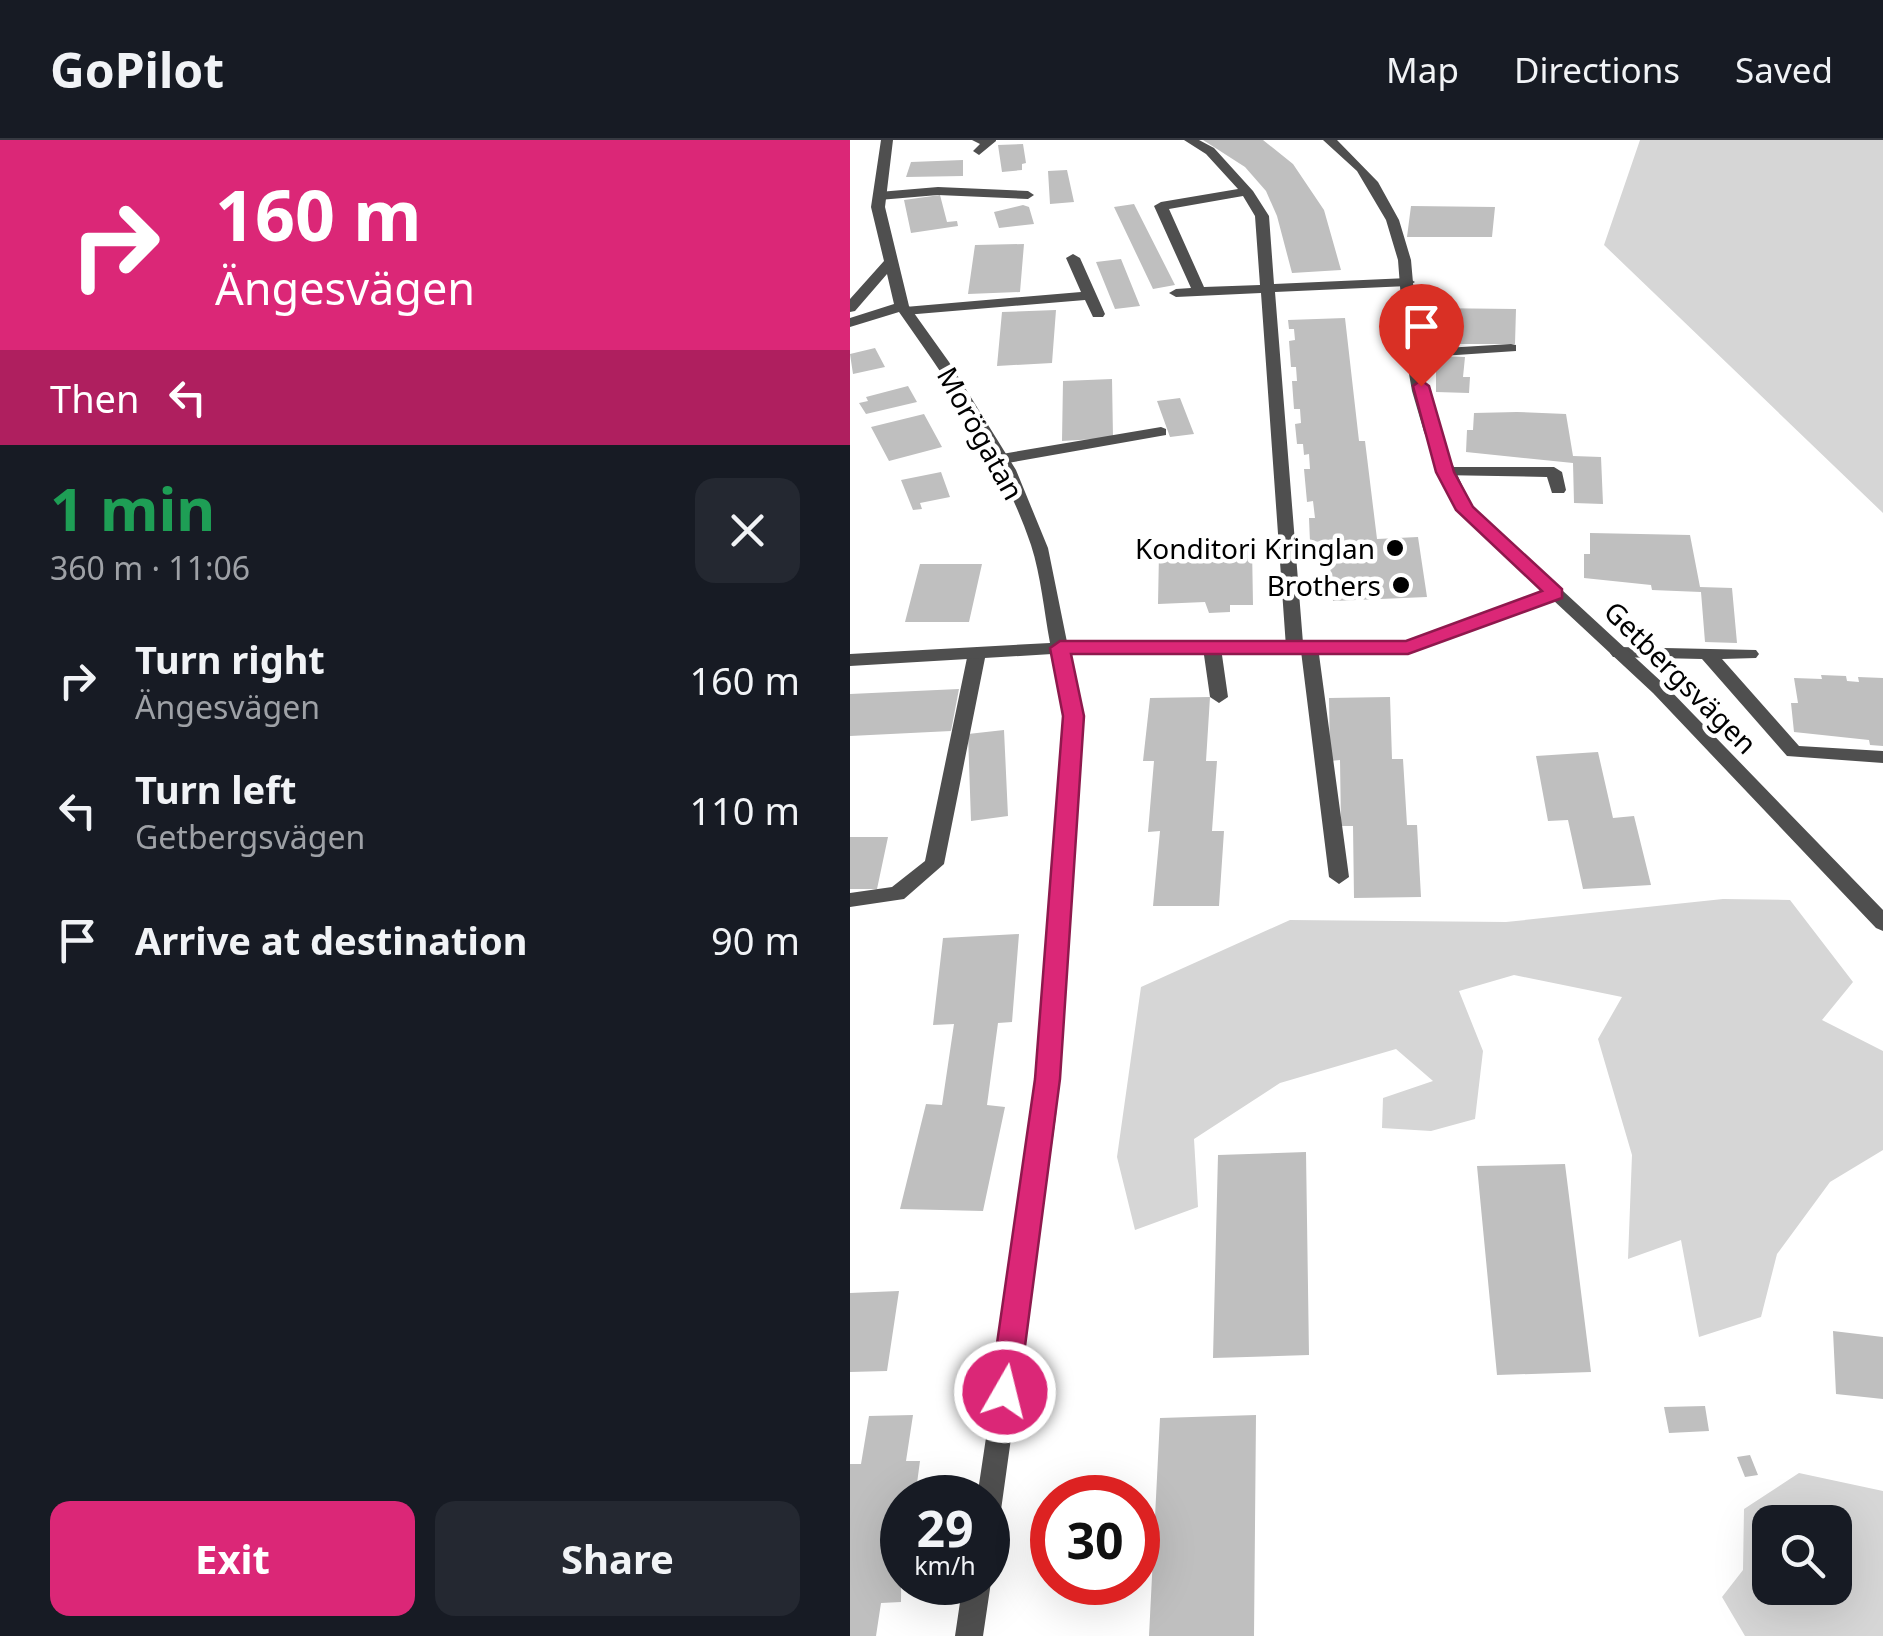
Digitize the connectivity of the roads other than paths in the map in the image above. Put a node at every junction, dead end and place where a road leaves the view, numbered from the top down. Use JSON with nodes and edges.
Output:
{"nodes":[{"id":1,"x":888,"y":140,"type":"edge"},
{"id":2,"x":1190,"y":140,"type":"edge"},
{"id":3,"x":1329,"y":140,"type":"edge"},
{"id":4,"x":1247,"y":191,"type":"junction"},
{"id":5,"x":1028,"y":195,"type":"dead end"},
{"id":6,"x":879,"y":196,"type":"junction"},
{"id":7,"x":1072,"y":258,"type":"dead end"},
{"id":8,"x":889,"y":264,"type":"junction"},
{"id":9,"x":1408,"y":282,"type":"junction"},
{"id":10,"x":1268,"y":286,"type":"junction"},
{"id":11,"x":1199,"y":291,"type":"junction"},
{"id":12,"x":1176,"y":293,"type":"dead end"},
{"id":13,"x":1090,"y":294,"type":"junction"},
{"id":14,"x":850,"y":308,"type":"edge"},
{"id":15,"x":904,"y":309,"type":"junction"},
{"id":16,"x":1098,"y":314,"type":"dead end"},
{"id":17,"x":850,"y":323,"type":"edge"},
{"id":18,"x":1511,"y":348,"type":"dead end"},
{"id":19,"x":1412,"y":354,"type":"junction"},
{"id":20,"x":1161,"y":432,"type":"dead end"},
{"id":21,"x":1002,"y":459,"type":"junction"},
{"id":22,"x":1445,"y":472,"type":"junction"},
{"id":23,"x":1558,"y":490,"type":"dead end"},
{"id":24,"x":1555,"y":593,"type":"junction"},
{"id":25,"x":1302,"y":647,"type":"junction"},
{"id":26,"x":1060,"y":648,"type":"junction"},
{"id":27,"x":1212,"y":648,"type":"junction"},
{"id":28,"x":977,"y":653,"type":"junction"},
{"id":29,"x":1620,"y":653,"type":"junction"},
{"id":30,"x":1707,"y":654,"type":"junction"},
{"id":31,"x":1750,"y":654,"type":"dead end"},
{"id":32,"x":850,"y":660,"type":"edge"},
{"id":33,"x":1219,"y":698,"type":"dead end"},
{"id":34,"x":1883,"y":757,"type":"edge"},
{"id":35,"x":1339,"y":877,"type":"dead end"},
{"id":36,"x":850,"y":900,"type":"edge"},
{"id":37,"x":1883,"y":923,"type":"edge"},
{"id":38,"x":993,"y":1475,"type":"edge"},
{"id":39,"x":974,"y":1605,"type":"edge"},
{"id":40,"x":969,"y":1636,"type":"edge"}],
"edges":[{"from":1,"to":6,"type":"street","name":"Morögatan"},
{"from":2,"to":4,"type":"street"},
{"from":3,"to":9,"type":"street","name":"Getbergsvägen"},
{"from":4,"to":10,"type":"street"},
{"from":4,"to":11,"type":"street"},
{"from":5,"to":6,"type":"street"},
{"from":6,"to":8,"type":"street","name":"Morögatan"},
{"from":7,"to":13,"type":"street"},
{"from":8,"to":14,"type":"street"},
{"from":8,"to":15,"type":"street","name":"Morögatan"},
{"from":9,"to":10,"type":"street"},
{"from":9,"to":19,"type":"street","name":"Getbergsvägen"},
{"from":10,"to":11,"type":"street"},
{"from":10,"to":25,"type":"street"},
{"from":11,"to":12,"type":"street"},
{"from":13,"to":15,"type":"street"},
{"from":13,"to":16,"type":"street"},
{"from":15,"to":17,"type":"street"},
{"from":15,"to":21,"type":"street","name":"Morögatan"},
{"from":18,"to":19,"type":"street"},
{"from":19,"to":22,"type":"street","name":"Getbergsvägen"},
{"from":20,"to":21,"type":"street"},
{"from":21,"to":26,"type":"street","name":"Morögatan"},
{"from":22,"to":23,"type":"street"},
{"from":22,"to":24,"type":"street","name":"Getbergsvägen"},
{"from":24,"to":25,"type":"street"},
{"from":24,"to":29,"type":"street","name":"Getbergsvägen"},
{"from":25,"to":27,"type":"street"},
{"from":25,"to":35,"type":"street"},
{"from":26,"to":27,"type":"street"},
{"from":26,"to":28,"type":"street"},
{"from":26,"to":38,"type":"street","name":"Morögatan"},
{"from":27,"to":33,"type":"street"},
{"from":28,"to":32,"type":"street"},
{"from":28,"to":36,"type":"street"},
{"from":29,"to":30,"type":"street"},
{"from":29,"to":37,"type":"street","name":"Getbergsvägen"},
{"from":30,"to":31,"type":"street"},
{"from":30,"to":34,"type":"street"},
{"from":39,"to":40,"type":"street"}]}
